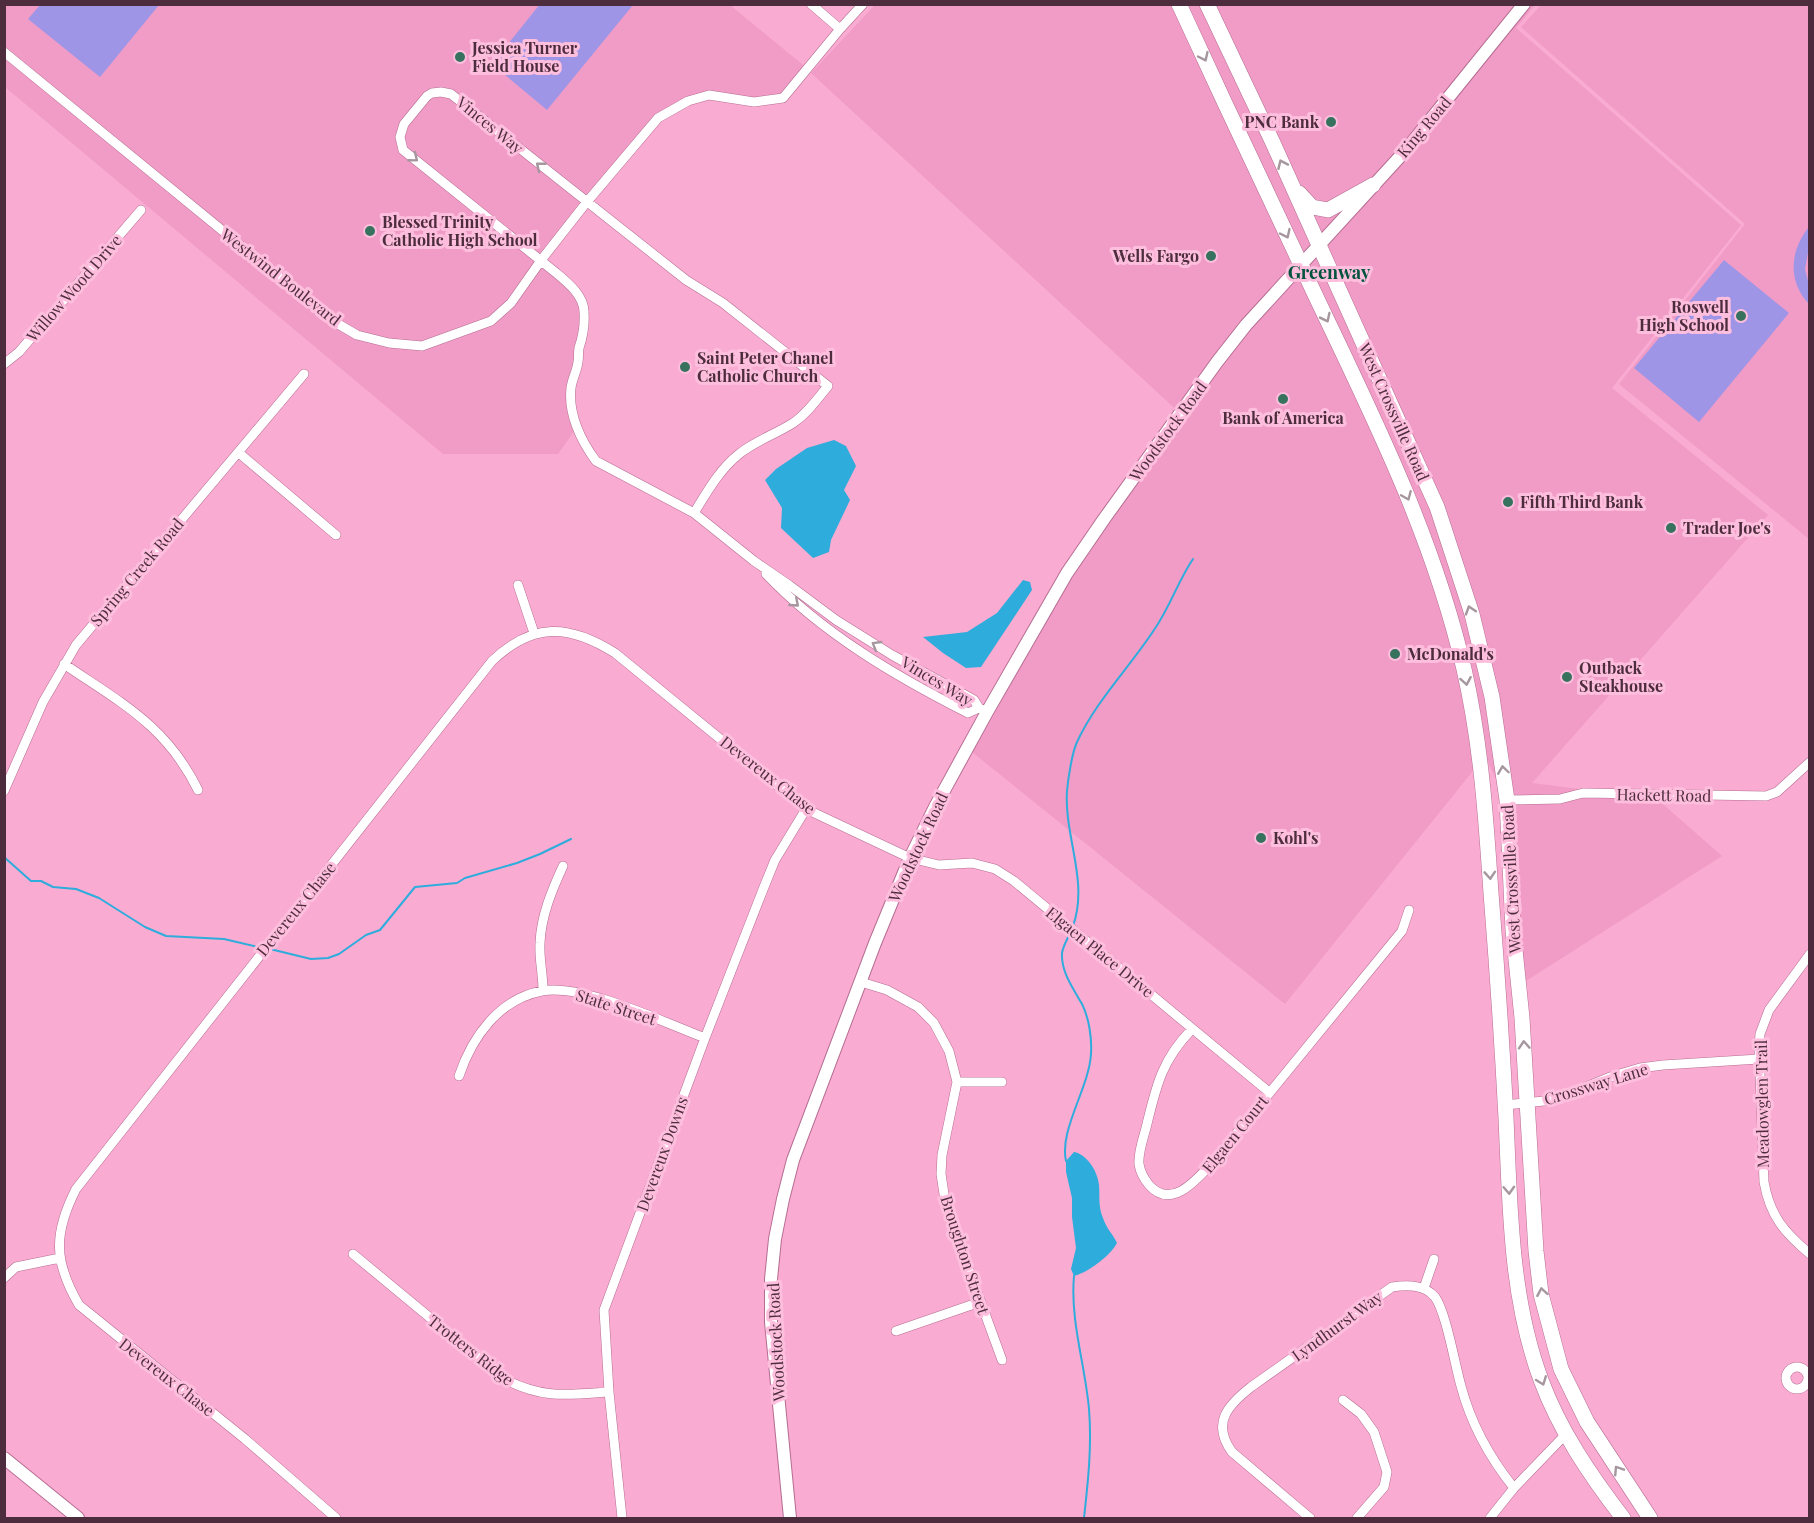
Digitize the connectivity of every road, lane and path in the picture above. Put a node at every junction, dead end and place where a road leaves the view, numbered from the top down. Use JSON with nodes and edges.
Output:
{"nodes":[{"id":1,"x":811,"y":4,"type":"edge"},
{"id":2,"x":863,"y":4,"type":"edge"},
{"id":3,"x":1179,"y":4,"type":"edge"},
{"id":4,"x":1207,"y":4,"type":"edge"},
{"id":5,"x":1524,"y":4,"type":"edge"},
{"id":6,"x":840,"y":29,"type":"junction"},
{"id":7,"x":4,"y":52,"type":"edge"},
{"id":8,"x":1292,"y":185,"type":"junction"},
{"id":9,"x":1373,"y":185,"type":"junction"},
{"id":10,"x":586,"y":203,"type":"junction"},
{"id":11,"x":141,"y":210,"type":"dead end"},
{"id":12,"x":1319,"y":246,"type":"junction"},
{"id":13,"x":541,"y":261,"type":"junction"},
{"id":14,"x":1301,"y":266,"type":"junction"},
{"id":15,"x":4,"y":363,"type":"edge"},
{"id":16,"x":304,"y":374,"type":"dead end"},
{"id":17,"x":239,"y":453,"type":"junction"},
{"id":18,"x":694,"y":513,"type":"junction"},
{"id":19,"x":336,"y":535,"type":"dead end"},
{"id":20,"x":754,"y":561,"type":"junction"},
{"id":21,"x":518,"y":585,"type":"dead end"},
{"id":22,"x":534,"y":633,"type":"junction"},
{"id":23,"x":64,"y":664,"type":"junction"},
{"id":24,"x":983,"y":710,"type":"junction"},
{"id":25,"x":1809,"y":762,"type":"edge"},
{"id":26,"x":198,"y":790,"type":"dead end"},
{"id":27,"x":4,"y":791,"type":"edge"},
{"id":28,"x":1507,"y":800,"type":"junction"},
{"id":29,"x":806,"y":809,"type":"junction"},
{"id":30,"x":910,"y":858,"type":"junction"},
{"id":31,"x":563,"y":866,"type":"dead end"},
{"id":32,"x":1409,"y":909,"type":"dead end"},
{"id":33,"x":1809,"y":954,"type":"edge"},
{"id":34,"x":861,"y":982,"type":"junction"},
{"id":35,"x":543,"y":990,"type":"junction"},
{"id":36,"x":1192,"y":1029,"type":"junction"},
{"id":37,"x":705,"y":1038,"type":"junction"},
{"id":38,"x":1759,"y":1059,"type":"junction"},
{"id":39,"x":459,"y":1076,"type":"dead end"},
{"id":40,"x":957,"y":1082,"type":"junction"},
{"id":41,"x":1002,"y":1082,"type":"dead end"},
{"id":42,"x":1269,"y":1092,"type":"junction"},
{"id":43,"x":1527,"y":1104,"type":"junction"},
{"id":44,"x":1505,"y":1105,"type":"junction"},
{"id":45,"x":353,"y":1254,"type":"dead end"},
{"id":46,"x":1809,"y":1254,"type":"edge"},
{"id":47,"x":60,"y":1258,"type":"junction"},
{"id":48,"x":1434,"y":1259,"type":"dead end"},
{"id":49,"x":4,"y":1278,"type":"edge"},
{"id":50,"x":1424,"y":1288,"type":"junction"},
{"id":51,"x":980,"y":1302,"type":"junction"},
{"id":52,"x":896,"y":1331,"type":"dead end"},
{"id":53,"x":1002,"y":1360,"type":"dead end"},
{"id":54,"x":609,"y":1392,"type":"junction"},
{"id":55,"x":1343,"y":1400,"type":"dead end"},
{"id":56,"x":1566,"y":1434,"type":"junction"},
{"id":57,"x":4,"y":1458,"type":"edge"},
{"id":58,"x":1514,"y":1488,"type":"junction"},
{"id":59,"x":78,"y":1518,"type":"edge"},
{"id":60,"x":336,"y":1518,"type":"edge"},
{"id":61,"x":622,"y":1518,"type":"edge"},
{"id":62,"x":790,"y":1518,"type":"edge"},
{"id":63,"x":1310,"y":1518,"type":"edge"},
{"id":64,"x":1357,"y":1518,"type":"edge"},
{"id":65,"x":1490,"y":1518,"type":"edge"},
{"id":66,"x":1623,"y":1518,"type":"edge"},
{"id":67,"x":1650,"y":1518,"type":"edge"}],
"edges":[{"from":1,"to":6,"type":"street"},
{"from":2,"to":6,"type":"street","name":"Westwind Boulevard"},
{"from":3,"to":14,"type":"main road","one_way":true},
{"from":8,"to":4,"type":"main road","one_way":true},
{"from":5,"to":9,"type":"street","name":"King Road"},
{"from":6,"to":10,"type":"street","name":"Westwind Boulevard"},
{"from":7,"to":13,"type":"street","name":"Westwind Boulevard"},
{"from":8,"to":9,"type":"main road"},
{"from":8,"to":12,"type":"main road"},
{"from":9,"to":12,"type":"street","name":"King Road"},
{"from":10,"to":13,"type":"street","name":"Westwind Boulevard"},
{"from":10,"to":13,"type":"street","name":"Vinces Way","one_way":true},
{"from":10,"to":18,"type":"street","name":"Vinces Way"},
{"from":11,"to":15,"type":"street","name":"Willow Wood Drive"},
{"from":12,"to":14,"type":"street","name":"Woodstock Road"},
{"from":28,"to":12,"type":"main road","name":"West Crossville Road","one_way":true},
{"from":13,"to":18,"type":"street","name":"Vinces Way"},
{"from":14,"to":24,"type":"street","name":"Woodstock Road"},
{"from":14,"to":44,"type":"main road","name":"West Crossville Road","one_way":true},
{"from":16,"to":17,"type":"street","name":"Spring Creek Road"},
{"from":17,"to":19,"type":"street"},
{"from":17,"to":23,"type":"street","name":"Spring Creek Road"},
{"from":18,"to":20,"type":"street","name":"Vinces Way"},
{"from":24,"to":20,"type":"street","name":"Vinces Way","one_way":true},
{"from":20,"to":24,"type":"street","name":"Vinces Way","one_way":true},
{"from":21,"to":22,"type":"street"},
{"from":22,"to":29,"type":"street","name":"Devereux Chase"},
{"from":22,"to":47,"type":"street","name":"Devereux Chase"},
{"from":23,"to":26,"type":"street"},
{"from":23,"to":27,"type":"street","name":"Spring Creek Road"},
{"from":24,"to":30,"type":"street","name":"Woodstock Road"},
{"from":25,"to":28,"type":"street","name":"Hackett Road"},
{"from":43,"to":28,"type":"main road","name":"West Crossville Road","one_way":true},
{"from":29,"to":30,"type":"street","name":"Devereux Chase"},
{"from":29,"to":37,"type":"street","name":"Devereux Downs"},
{"from":30,"to":34,"type":"street","name":"Woodstock Road"},
{"from":30,"to":36,"type":"street","name":"Elgaen Place Drive"},
{"from":31,"to":35,"type":"street"},
{"from":32,"to":42,"type":"street","name":"Elgaen Court"},
{"from":33,"to":38,"type":"street","name":"Meadowglen Trail"},
{"from":34,"to":40,"type":"street","name":"Broughton Street"},
{"from":34,"to":62,"type":"street","name":"Woodstock Road"},
{"from":35,"to":37,"type":"street","name":"State Street"},
{"from":35,"to":39,"type":"street","name":"State Street"},
{"from":36,"to":42,"type":"street","name":"Elgaen Place Drive"},
{"from":36,"to":42,"type":"street","name":"Elgaen Court"},
{"from":37,"to":54,"type":"street","name":"Devereux Downs"},
{"from":38,"to":43,"type":"street","name":"Crossway Lane"},
{"from":38,"to":46,"type":"street","name":"Meadowglen Trail"},
{"from":40,"to":41,"type":"street"},
{"from":40,"to":51,"type":"street","name":"Broughton Street"},
{"from":43,"to":44,"type":"street","name":"Crossway Lane"},
{"from":67,"to":43,"type":"main road","name":"West Crossville Road","one_way":true},
{"from":44,"to":56,"type":"main road","name":"West Crossville Road","one_way":true},
{"from":45,"to":54,"type":"street","name":"Trotters Ridge"},
{"from":47,"to":49,"type":"street"},
{"from":47,"to":60,"type":"street","name":"Devereux Chase"},
{"from":48,"to":50,"type":"street"},
{"from":50,"to":58,"type":"street"},
{"from":50,"to":63,"type":"street","name":"Lyndhurst Way"},
{"from":51,"to":52,"type":"street"},
{"from":51,"to":53,"type":"street","name":"Broughton Street"},
{"from":54,"to":61,"type":"street","name":"Devereux Downs"},
{"from":55,"to":64,"type":"street"},
{"from":56,"to":58,"type":"street"},
{"from":56,"to":66,"type":"main road","name":"West Crossville Road"},
{"from":57,"to":59,"type":"street"},
{"from":58,"to":65,"type":"street"}]}
